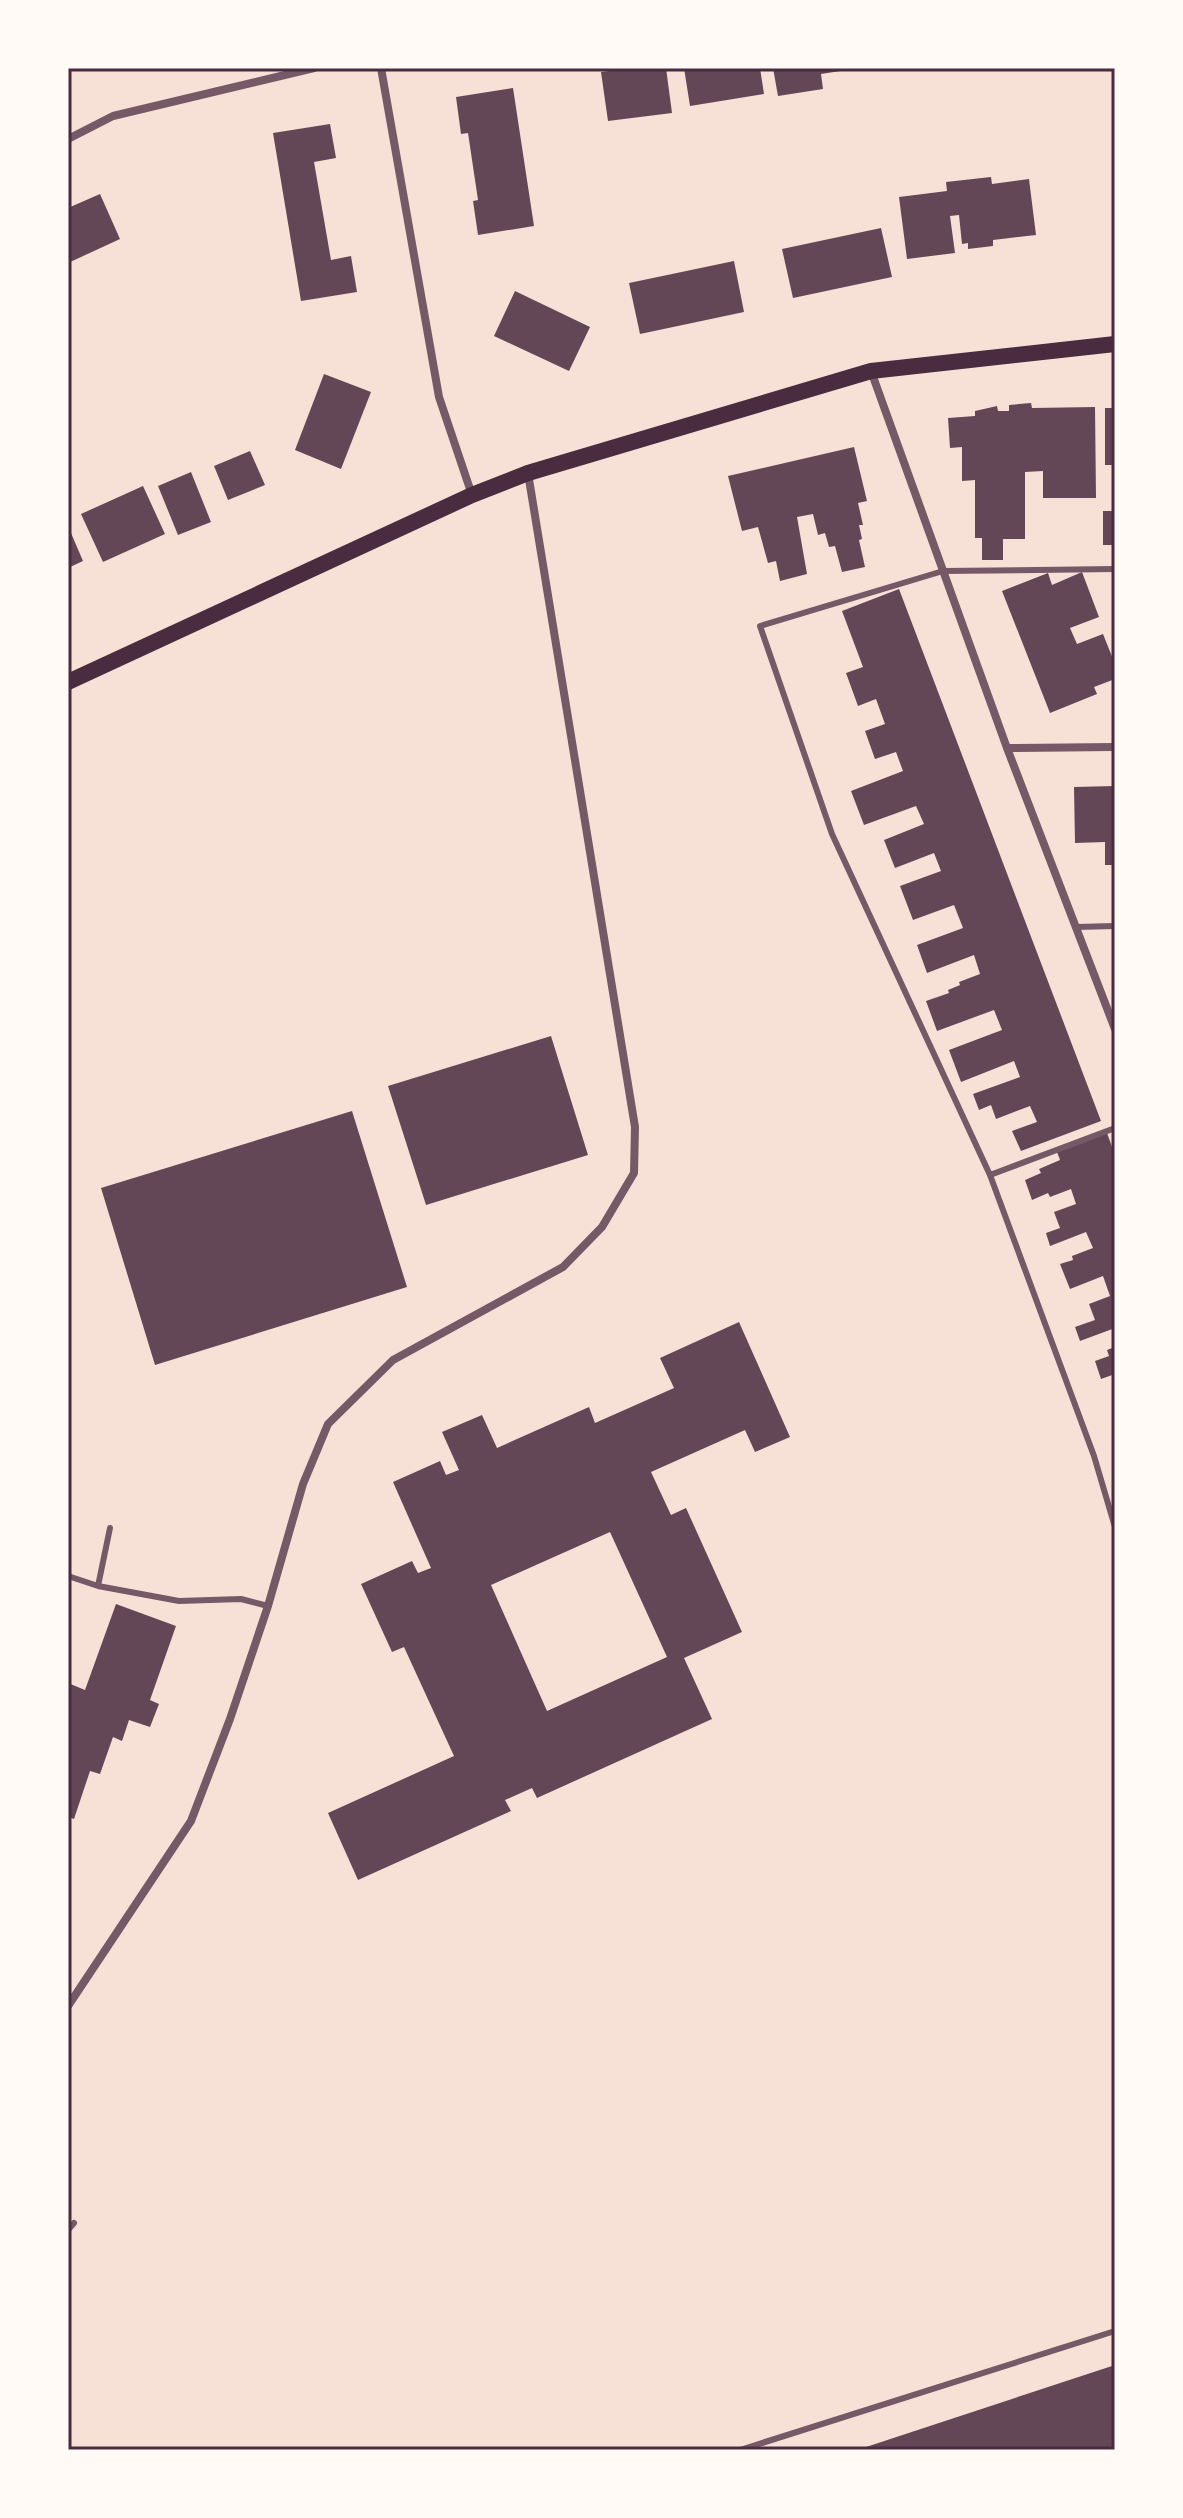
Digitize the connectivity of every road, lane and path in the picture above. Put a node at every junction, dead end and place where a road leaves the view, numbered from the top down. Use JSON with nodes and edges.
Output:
{"nodes":[{"id":1,"x":314,"y":68,"type":"edge"},
{"id":2,"x":381,"y":68,"type":"edge"},
{"id":3,"x":68,"y":139,"type":"edge"},
{"id":4,"x":1115,"y":344,"type":"edge"},
{"id":5,"x":871,"y":371,"type":"junction"},
{"id":6,"x":528,"y":473,"type":"junction"},
{"id":7,"x":472,"y":495,"type":"junction"},
{"id":8,"x":1115,"y":569,"type":"edge"},
{"id":9,"x":943,"y":571,"type":"junction"},
{"id":10,"x":68,"y":682,"type":"edge"},
{"id":11,"x":1115,"y":747,"type":"edge"},
{"id":12,"x":1007,"y":748,"type":"junction"},
{"id":13,"x":1115,"y":926,"type":"edge"},
{"id":14,"x":1076,"y":927,"type":"junction"},
{"id":15,"x":1115,"y":1029,"type":"edge"},
{"id":16,"x":1115,"y":1128,"type":"edge"},
{"id":17,"x":990,"y":1175,"type":"junction"},
{"id":18,"x":1115,"y":1527,"type":"edge"},
{"id":19,"x":110,"y":1528,"type":"dead end"},
{"id":20,"x":68,"y":1576,"type":"edge"},
{"id":21,"x":98,"y":1586,"type":"junction"},
{"id":22,"x":268,"y":1606,"type":"junction"},
{"id":23,"x":68,"y":2006,"type":"edge"},
{"id":24,"x":74,"y":2223,"type":"dead end"},
{"id":25,"x":68,"y":2230,"type":"edge"},
{"id":26,"x":1115,"y":2331,"type":"edge"},
{"id":27,"x":740,"y":2450,"type":"edge"}],
"edges":[{"from":1,"to":3,"type":"street"},
{"from":2,"to":7,"type":"street"},
{"from":4,"to":5,"type":"main road"},
{"from":5,"to":6,"type":"main road"},
{"from":5,"to":9,"type":"street"},
{"from":6,"to":7,"type":"main road"},
{"from":6,"to":22,"type":"street"},
{"from":7,"to":10,"type":"main road"},
{"from":8,"to":9,"type":"lane"},
{"from":9,"to":12,"type":"street"},
{"from":9,"to":17,"type":"lane"},
{"from":11,"to":12,"type":"street"},
{"from":12,"to":14,"type":"street"},
{"from":13,"to":14,"type":"lane"},
{"from":14,"to":15,"type":"street"},
{"from":16,"to":17,"type":"lane"},
{"from":17,"to":18,"type":"lane"},
{"from":19,"to":21,"type":"lane"},
{"from":20,"to":21,"type":"lane"},
{"from":21,"to":22,"type":"lane"},
{"from":22,"to":23,"type":"street"},
{"from":24,"to":25,"type":"lane"},
{"from":26,"to":27,"type":"lane"}]}
